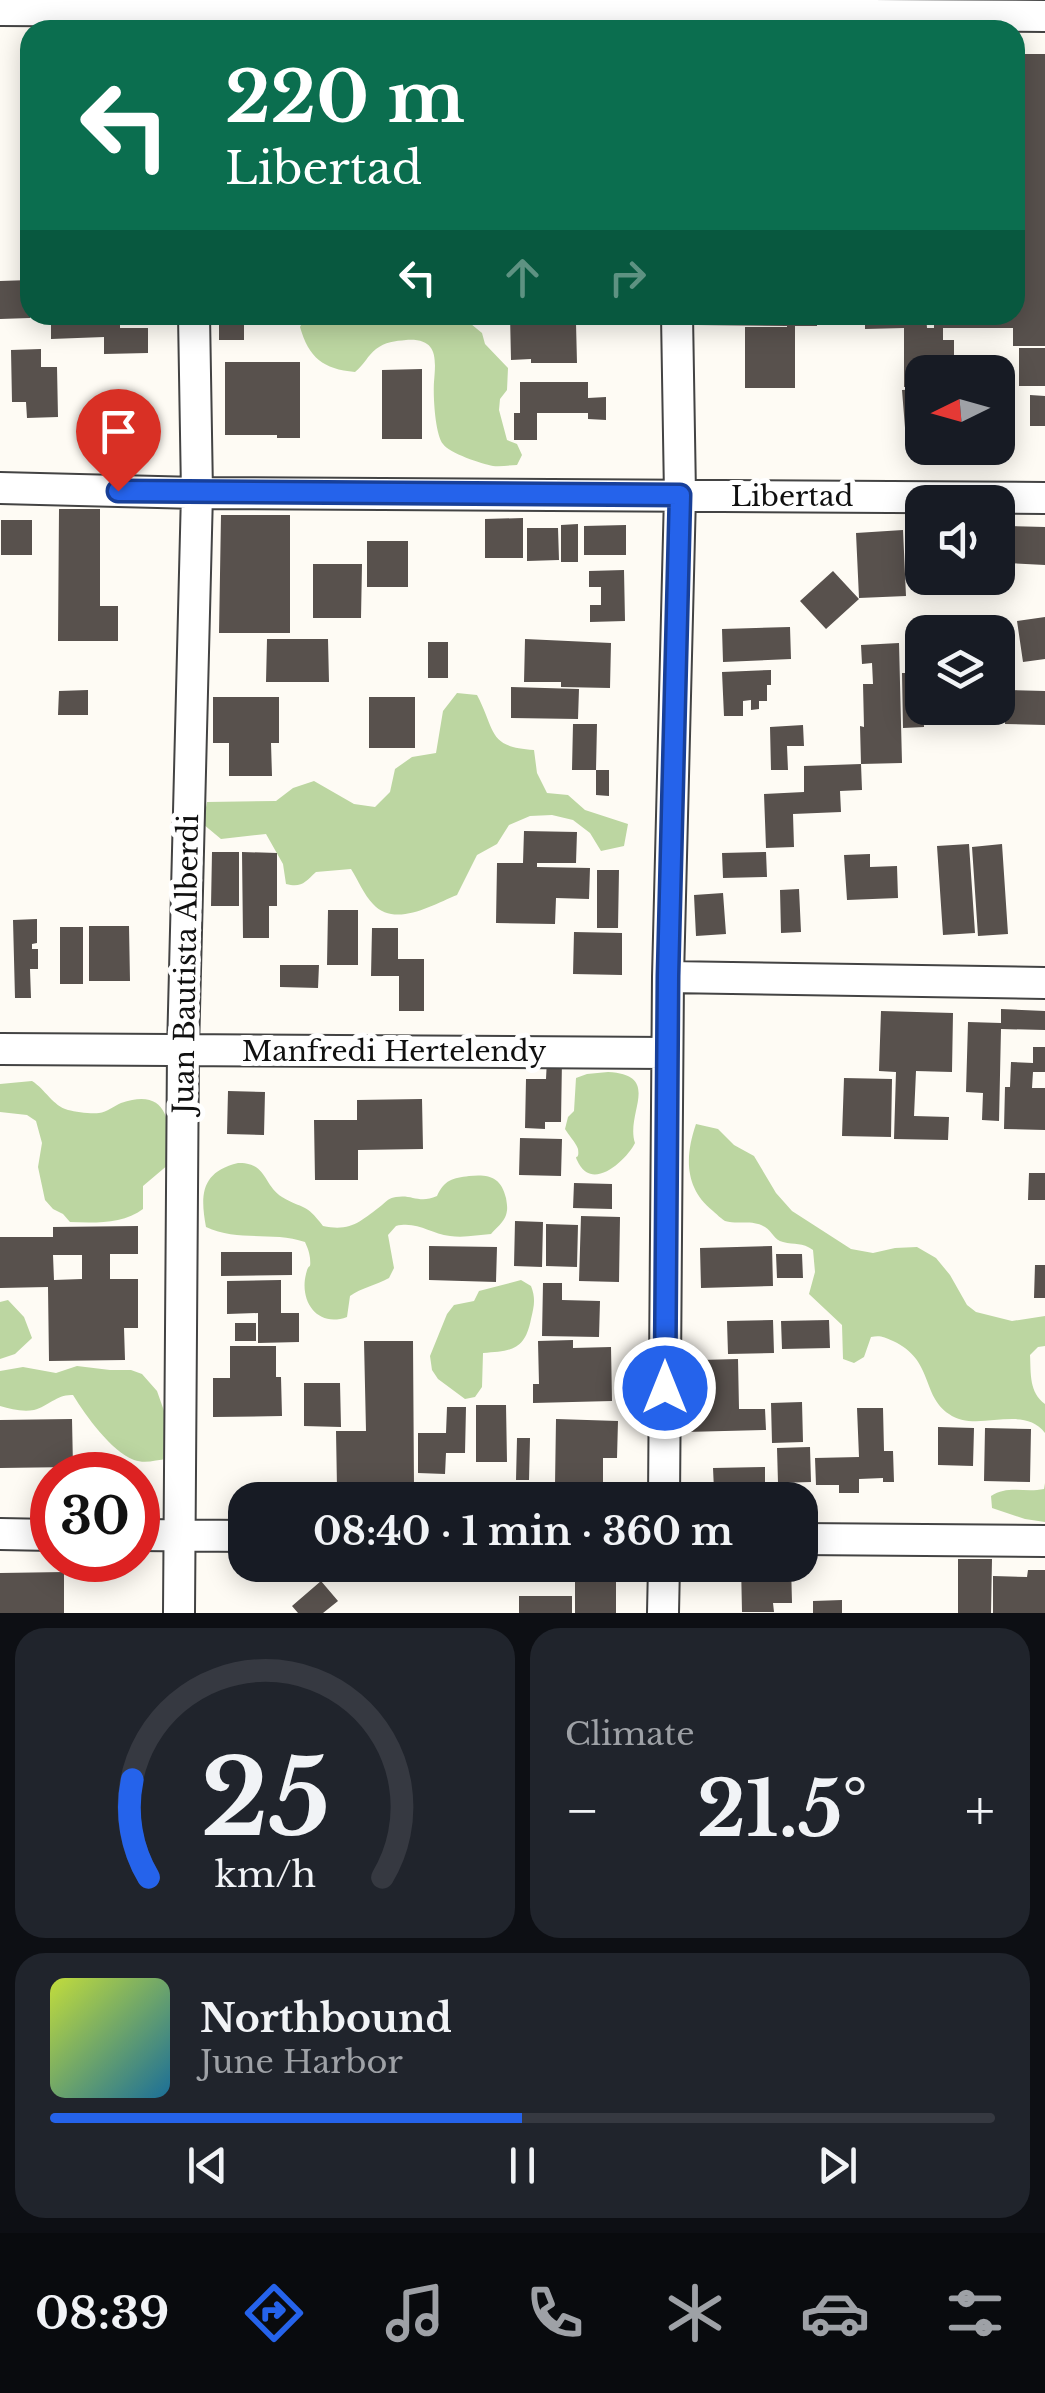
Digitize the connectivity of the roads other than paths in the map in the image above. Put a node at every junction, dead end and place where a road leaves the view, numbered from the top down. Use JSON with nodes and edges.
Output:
{"nodes":[{"id":1,"x":0,"y":10,"type":"edge"},
{"id":2,"x":190,"y":14,"type":"edge"},
{"id":3,"x":674,"y":15,"type":"edge"},
{"id":4,"x":1045,"y":16,"type":"edge"},
{"id":5,"x":194,"y":325,"type":"edge"},
{"id":6,"x":678,"y":325,"type":"edge"},
{"id":7,"x":0,"y":488,"type":"edge"},
{"id":8,"x":197,"y":493,"type":"junction"},
{"id":9,"x":680,"y":495,"type":"junction"},
{"id":10,"x":1045,"y":498,"type":"edge"},
{"id":11,"x":668,"y":976,"type":"junction"},
{"id":12,"x":1045,"y":983,"type":"edge"},
{"id":13,"x":0,"y":1048,"type":"edge"},
{"id":14,"x":183,"y":1050,"type":"junction"},
{"id":15,"x":667,"y":1052,"type":"junction"},
{"id":16,"x":664,"y":1482,"type":"edge"},
{"id":17,"x":0,"y":1534,"type":"edge"},
{"id":18,"x":30,"y":1534,"type":"edge"},
{"id":19,"x":160,"y":1535,"type":"edge"},
{"id":20,"x":179,"y":1535,"type":"junction"},
{"id":21,"x":228,"y":1536,"type":"edge"},
{"id":22,"x":818,"y":1539,"type":"edge"},
{"id":23,"x":1045,"y":1541,"type":"edge"},
{"id":24,"x":664,"y":1582,"type":"edge"},
{"id":25,"x":179,"y":1613,"type":"edge"},
{"id":26,"x":663,"y":1613,"type":"edge"}],
"edges":[{"from":1,"to":2,"type":"street"},
{"from":2,"to":3,"type":"street"},
{"from":3,"to":4,"type":"street"},
{"from":5,"to":8,"type":"street","name":"Juan Bautista Alberdi"},
{"from":6,"to":9,"type":"street"},
{"from":7,"to":8,"type":"street","name":"Libertad"},
{"from":8,"to":9,"type":"street","name":"Libertad"},
{"from":8,"to":14,"type":"street","name":"Juan Bautista Alberdi"},
{"from":9,"to":10,"type":"street","name":"Libertad"},
{"from":9,"to":11,"type":"street"},
{"from":11,"to":12,"type":"street"},
{"from":11,"to":15,"type":"street"},
{"from":13,"to":14,"type":"street","name":"Manfredi Hertelendy"},
{"from":14,"to":15,"type":"street","name":"Manfredi Hertelendy"},
{"from":14,"to":20,"type":"street","name":"Juan Bautista Alberdi"},
{"from":15,"to":16,"type":"street"},
{"from":17,"to":18,"type":"street"},
{"from":19,"to":20,"type":"street"},
{"from":20,"to":21,"type":"street"},
{"from":20,"to":25,"type":"street","name":"Juan Bautista Alberdi"},
{"from":22,"to":23,"type":"street"},
{"from":24,"to":26,"type":"street"}]}
